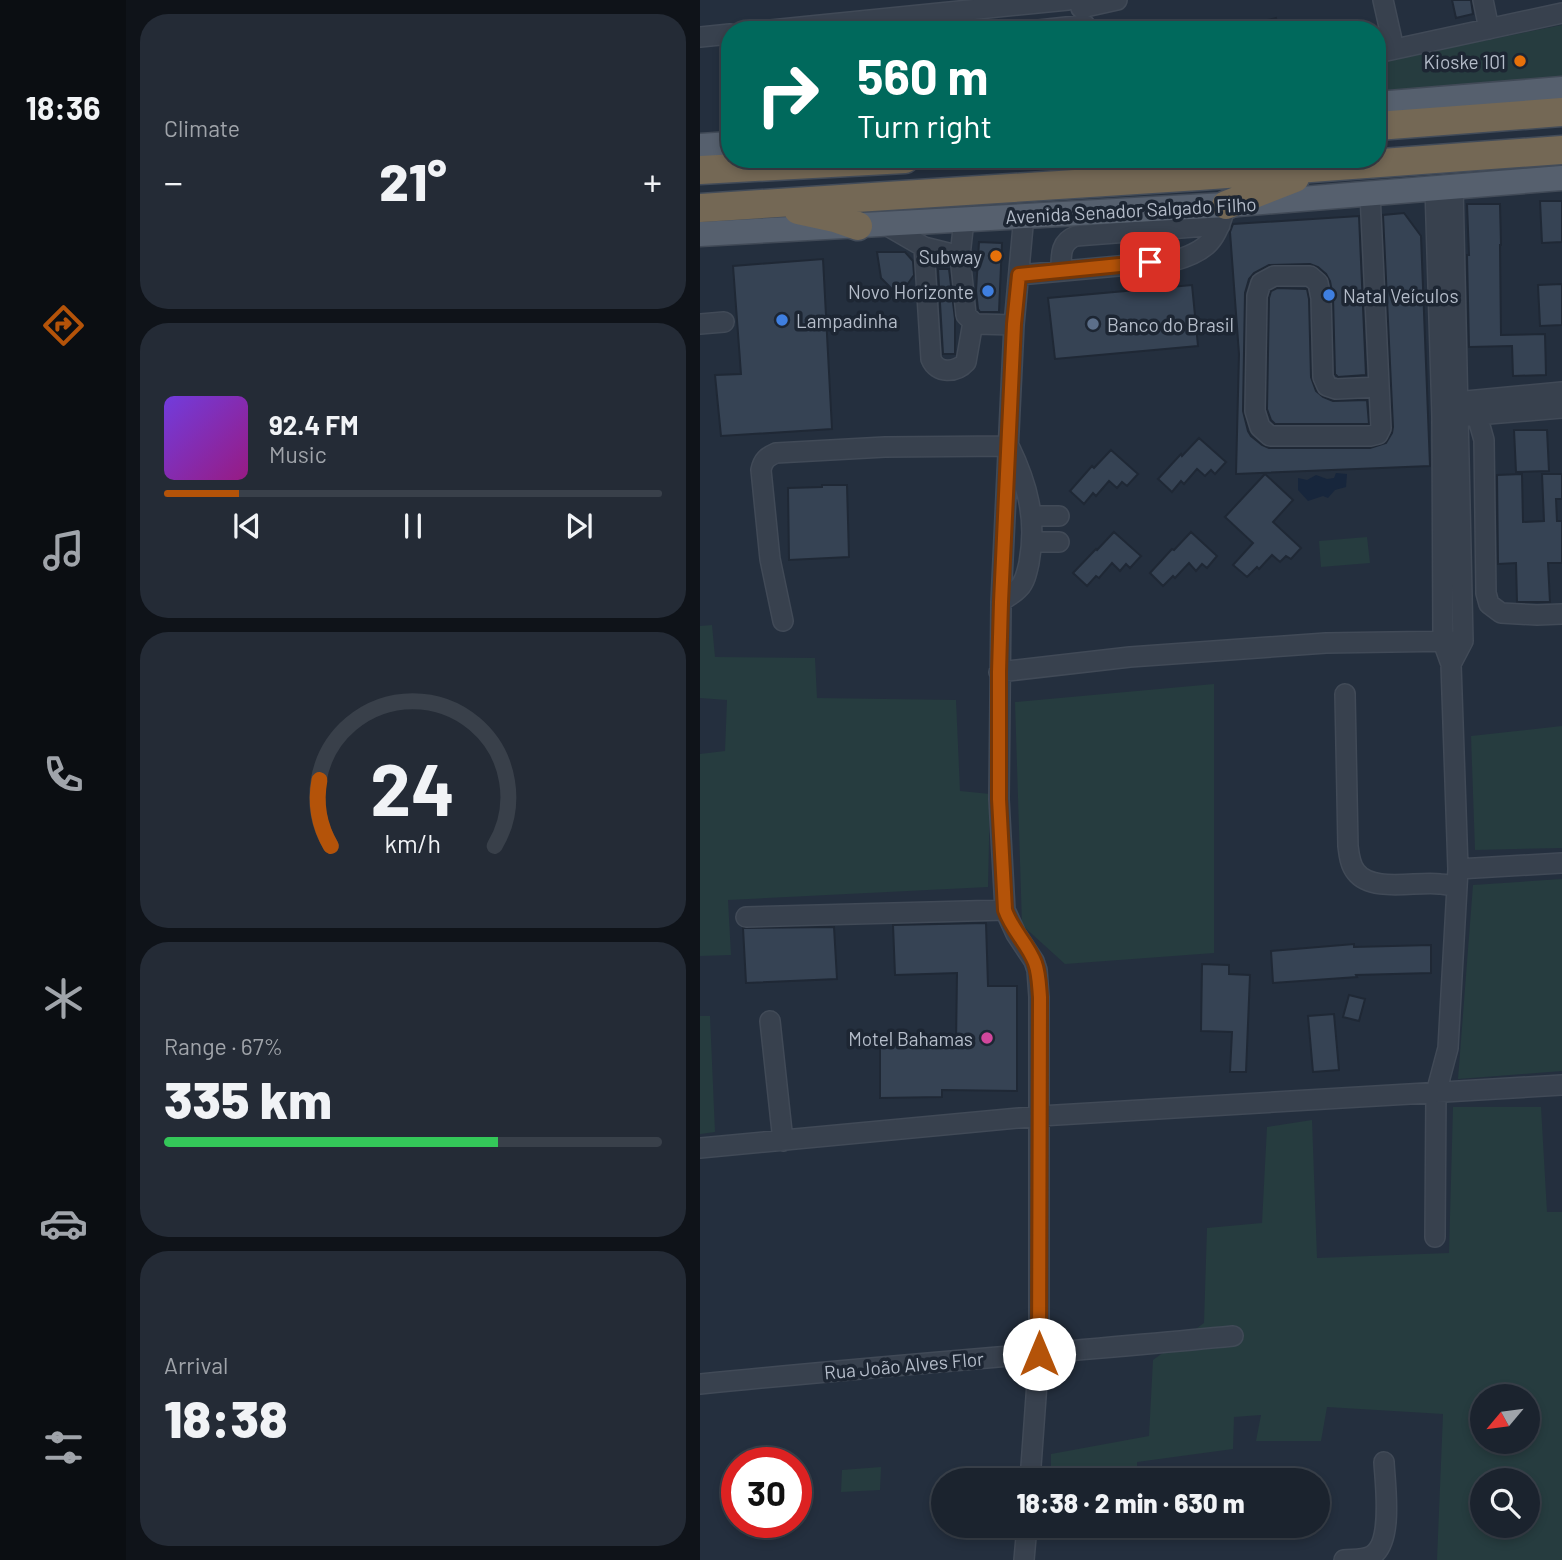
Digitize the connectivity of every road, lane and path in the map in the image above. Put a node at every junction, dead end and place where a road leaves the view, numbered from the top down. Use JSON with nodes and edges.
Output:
{"nodes":[{"id":1,"x":1117,"y":0,"type":"edge"},
{"id":2,"x":1383,"y":0,"type":"edge"},
{"id":3,"x":1483,"y":0,"type":"edge"},
{"id":4,"x":1080,"y":13,"type":"edge"},
{"id":5,"x":1562,"y":13,"type":"edge"},
{"id":6,"x":935,"y":21,"type":"edge"},
{"id":7,"x":1061,"y":21,"type":"edge"},
{"id":8,"x":1384,"y":21,"type":"edge"},
{"id":9,"x":1489,"y":29,"type":"junction"},
{"id":10,"x":721,"y":35,"type":"edge"},
{"id":11,"x":700,"y":37,"type":"edge"},
{"id":12,"x":1386,"y":51,"type":"edge"},
{"id":13,"x":1562,"y":89,"type":"edge"},
{"id":14,"x":1386,"y":103,"type":"edge"},
{"id":15,"x":1562,"y":112,"type":"edge"},
{"id":16,"x":1386,"y":125,"type":"edge"},
{"id":17,"x":721,"y":145,"type":"edge"},
{"id":18,"x":700,"y":146,"type":"edge"},
{"id":19,"x":1562,"y":150,"type":"edge"},
{"id":20,"x":1386,"y":163,"type":"edge"},
{"id":21,"x":737,"y":168,"type":"edge"},
{"id":22,"x":1320,"y":168,"type":"joint"},
{"id":23,"x":700,"y":170,"type":"edge"},
{"id":24,"x":1562,"y":177,"type":"edge"},
{"id":25,"x":1444,"y":187,"type":"junction"},
{"id":26,"x":1370,"y":193,"type":"junction"},
{"id":27,"x":765,"y":203,"type":"junction"},
{"id":28,"x":700,"y":208,"type":"edge"},
{"id":29,"x":1024,"y":215,"type":"junction"},
{"id":30,"x":1223,"y":215,"type":"junction"},
{"id":31,"x":964,"y":220,"type":"junction"},
{"id":32,"x":886,"y":225,"type":"junction"},
{"id":33,"x":858,"y":226,"type":"junction"},
{"id":34,"x":700,"y":234,"type":"edge"},
{"id":35,"x":924,"y":247,"type":"junction"},
{"id":36,"x":960,"y":256,"type":"junction"},
{"id":37,"x":1061,"y":271,"type":"junction"},
{"id":38,"x":1019,"y":275,"type":"junction"},
{"id":39,"x":724,"y":322,"type":"dead end"},
{"id":40,"x":973,"y":322,"type":"junction"},
{"id":41,"x":700,"y":324,"type":"edge"},
{"id":42,"x":1014,"y":324,"type":"junction"},
{"id":43,"x":1379,"y":387,"type":"junction"},
{"id":44,"x":1562,"y":392,"type":"edge"},
{"id":45,"x":1562,"y":408,"type":"edge"},
{"id":46,"x":1455,"y":411,"type":"junction"},
{"id":47,"x":1009,"y":446,"type":"junction"},
{"id":48,"x":1031,"y":516,"type":"junction"},
{"id":49,"x":1059,"y":516,"type":"dead end"},
{"id":50,"x":1033,"y":542,"type":"junction"},
{"id":51,"x":1059,"y":542,"type":"dead end"},
{"id":52,"x":1001,"y":602,"type":"junction"},
{"id":53,"x":1562,"y":614,"type":"edge"},
{"id":54,"x":783,"y":621,"type":"dead end"},
{"id":55,"x":1463,"y":641,"type":"junction"},
{"id":56,"x":1443,"y":642,"type":"junction"},
{"id":57,"x":1451,"y":664,"type":"junction"},
{"id":58,"x":999,"y":672,"type":"junction"},
{"id":59,"x":1345,"y":694,"type":"dead end"},
{"id":60,"x":1562,"y":863,"type":"edge"},
{"id":61,"x":1457,"y":878,"type":"junction"},
{"id":62,"x":1005,"y":910,"type":"junction"},
{"id":63,"x":746,"y":917,"type":"dead end"},
{"id":64,"x":770,"y":1021,"type":"dead end"},
{"id":65,"x":1562,"y":1085,"type":"edge"},
{"id":66,"x":1436,"y":1093,"type":"junction"},
{"id":67,"x":1040,"y":1116,"type":"junction"},
{"id":68,"x":783,"y":1140,"type":"junction"},
{"id":69,"x":700,"y":1148,"type":"edge"},
{"id":70,"x":1435,"y":1237,"type":"dead end"},
{"id":71,"x":1233,"y":1336,"type":"dead end"},
{"id":72,"x":1039,"y":1354,"type":"junction"},
{"id":73,"x":700,"y":1384,"type":"edge"},
{"id":74,"x":1384,"y":1462,"type":"dead end"},
{"id":75,"x":1031,"y":1468,"type":"edge"},
{"id":76,"x":1026,"y":1538,"type":"edge"},
{"id":77,"x":1024,"y":1560,"type":"edge"},
{"id":78,"x":1344,"y":1560,"type":"edge"}],
"edges":[{"from":1,"to":4,"type":"street"},
{"from":2,"to":8,"type":"street"},
{"from":3,"to":9,"type":"street"},
{"from":4,"to":6,"type":"street"},
{"from":4,"to":7,"type":"street"},
{"from":5,"to":9,"type":"street"},
{"from":9,"to":12,"type":"street"},
{"from":10,"to":11,"type":"street"},
{"from":13,"to":14,"type":"main road"},
{"from":15,"to":16,"type":"highway"},
{"from":17,"to":18,"type":"main road"},
{"from":19,"to":20,"type":"highway","name":"Avenida Senador Salgado Filho"},
{"from":21,"to":23,"type":"highway"},
{"from":22,"to":27,"type":"highway","name":"Avenida Senador Salgado Filho"},
{"from":22,"to":30,"type":"highway"},
{"from":24,"to":25,"type":"main road","name":"Avenida Senador Salgado Filho"},
{"from":25,"to":26,"type":"main road","name":"Avenida Senador Salgado Filho"},
{"from":25,"to":46,"type":"street"},
{"from":26,"to":30,"type":"main road","name":"Avenida Senador Salgado Filho"},
{"from":26,"to":43,"type":"street"},
{"from":27,"to":28,"type":"highway","name":"Avenida Senador Salgado Filho"},
{"from":27,"to":33,"type":"highway"},
{"from":29,"to":30,"type":"main road","name":"Avenida Senador Salgado Filho"},
{"from":29,"to":31,"type":"main road","name":"Avenida Senador Salgado Filho"},
{"from":29,"to":38,"type":"street"},
{"from":30,"to":37,"type":"street"},
{"from":30,"to":37,"type":"street"},
{"from":31,"to":32,"type":"main road","name":"Avenida Senador Salgado Filho"},
{"from":31,"to":36,"type":"street"},
{"from":32,"to":33,"type":"main road","name":"Avenida Senador Salgado Filho"},
{"from":32,"to":35,"type":"street"},
{"from":33,"to":34,"type":"main road","name":"Avenida Senador Salgado Filho"},
{"from":35,"to":36,"type":"street"},
{"from":35,"to":40,"type":"street"},
{"from":36,"to":40,"type":"street"},
{"from":37,"to":38,"type":"street"},
{"from":38,"to":42,"type":"street"},
{"from":39,"to":41,"type":"street"},
{"from":40,"to":42,"type":"street"},
{"from":42,"to":47,"type":"street"},
{"from":43,"to":43,"type":"street"},
{"from":44,"to":46,"type":"street"},
{"from":45,"to":46,"type":"street"},
{"from":46,"to":53,"type":"street"},
{"from":46,"to":55,"type":"street"},
{"from":46,"to":56,"type":"street"},
{"from":47,"to":48,"type":"street"},
{"from":47,"to":52,"type":"street"},
{"from":47,"to":54,"type":"street"},
{"from":48,"to":49,"type":"street"},
{"from":48,"to":50,"type":"street"},
{"from":50,"to":51,"type":"street"},
{"from":50,"to":52,"type":"street"},
{"from":52,"to":58,"type":"street"},
{"from":55,"to":56,"type":"street"},
{"from":55,"to":57,"type":"street"},
{"from":56,"to":57,"type":"street"},
{"from":56,"to":58,"type":"street"},
{"from":57,"to":61,"type":"street"},
{"from":58,"to":62,"type":"street"},
{"from":59,"to":61,"type":"street"},
{"from":60,"to":61,"type":"street"},
{"from":61,"to":66,"type":"street"},
{"from":62,"to":63,"type":"street"},
{"from":62,"to":67,"type":"street"},
{"from":64,"to":68,"type":"street"},
{"from":65,"to":66,"type":"street"},
{"from":66,"to":67,"type":"street"},
{"from":66,"to":70,"type":"street"},
{"from":67,"to":68,"type":"street"},
{"from":67,"to":72,"type":"street"},
{"from":68,"to":69,"type":"street"},
{"from":71,"to":72,"type":"street","name":"Rua João Alves Flor"},
{"from":72,"to":73,"type":"street","name":"Rua João Alves Flor"},
{"from":72,"to":75,"type":"street"},
{"from":74,"to":78,"type":"street"},
{"from":76,"to":77,"type":"street"}]}
